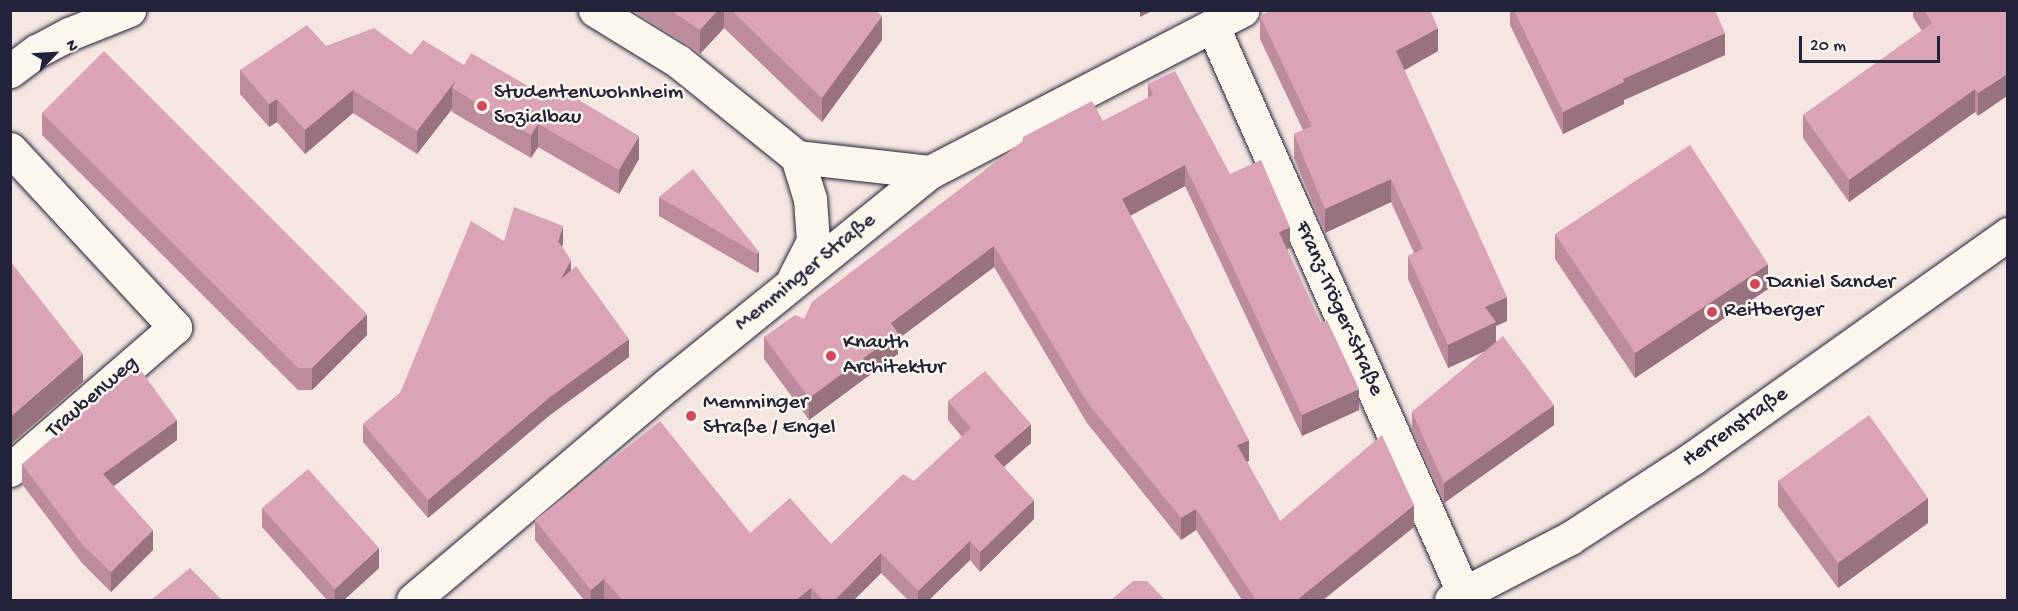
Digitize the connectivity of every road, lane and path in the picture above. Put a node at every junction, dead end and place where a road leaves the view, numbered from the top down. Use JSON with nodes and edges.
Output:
{"nodes":[{"id":1,"x":129,"y":10,"type":"edge"},
{"id":2,"x":595,"y":10,"type":"edge"},
{"id":3,"x":1243,"y":10,"type":"edge"},
{"id":4,"x":1213,"y":27,"type":"junction"},
{"id":5,"x":14,"y":61,"type":"edge"},
{"id":6,"x":10,"y":149,"type":"edge"},
{"id":7,"x":797,"y":157,"type":"junction"},
{"id":8,"x":930,"y":172,"type":"junction"},
{"id":9,"x":2007,"y":234,"type":"edge"},
{"id":10,"x":791,"y":285,"type":"junction"},
{"id":11,"x":10,"y":470,"type":"edge"},
{"id":12,"x":1457,"y":596,"type":"edge"},
{"id":13,"x":413,"y":600,"type":"edge"}],
"edges":[{"from":1,"to":5,"type":"street"},
{"from":2,"to":7,"type":"street"},
{"from":3,"to":4,"type":"street","name":"Memminger Straße"},
{"from":4,"to":8,"type":"street","name":"Memminger Straße"},
{"from":4,"to":12,"type":"street","name":"Franz-Tröger-Straße"},
{"from":6,"to":11,"type":"street","name":"Traubenweg"},
{"from":7,"to":8,"type":"street"},
{"from":7,"to":10,"type":"street"},
{"from":8,"to":10,"type":"street","name":"Memminger Straße"},
{"from":9,"to":12,"type":"street","name":"Herrenstraße"},
{"from":10,"to":13,"type":"street","name":"Memminger Straße"}]}
